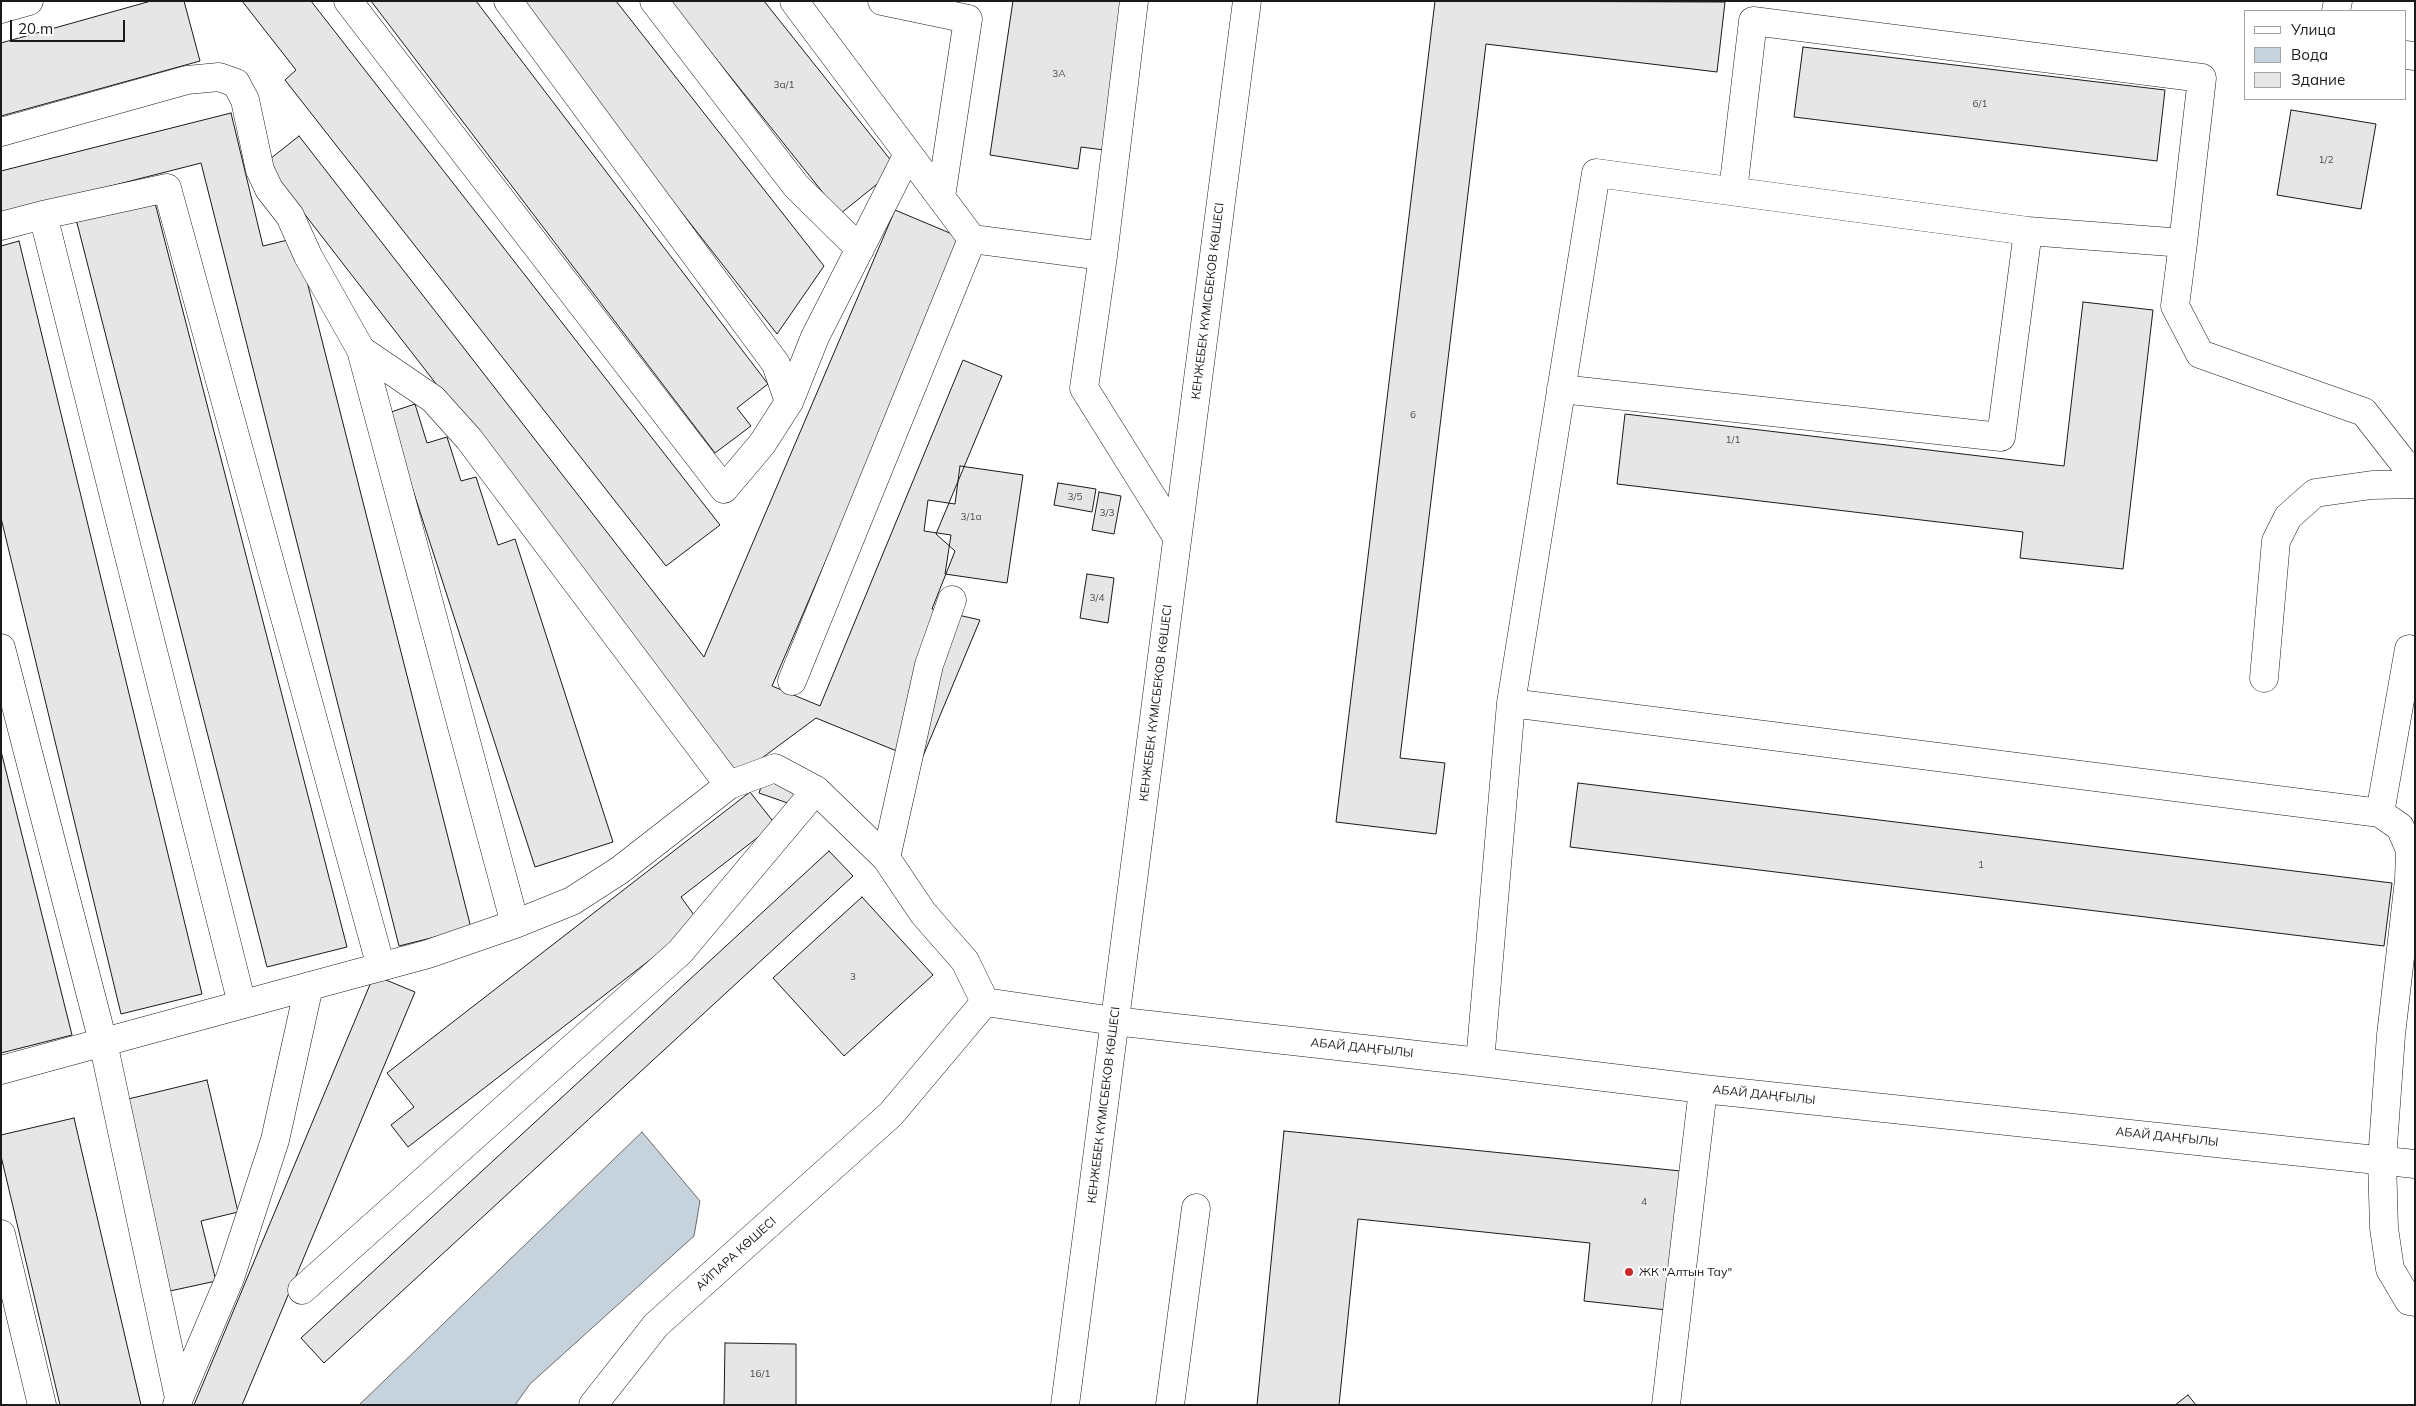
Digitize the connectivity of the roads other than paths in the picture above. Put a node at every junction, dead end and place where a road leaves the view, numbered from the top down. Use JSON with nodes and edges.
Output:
{"nodes":[{"id":1,"x":29,"y":1,"type":"edge"},
{"id":2,"x":348,"y":1,"type":"edge"},
{"id":3,"x":508,"y":1,"type":"edge"},
{"id":4,"x":654,"y":1,"type":"edge"},
{"id":5,"x":794,"y":1,"type":"edge"},
{"id":6,"x":882,"y":1,"type":"edge"},
{"id":7,"x":1134,"y":1,"type":"edge"},
{"id":8,"x":1247,"y":1,"type":"edge"},
{"id":9,"x":1,"y":8,"type":"edge"},
{"id":10,"x":1,"y":132,"type":"edge"},
{"id":11,"x":908,"y":154,"type":"junction"},
{"id":12,"x":1733,"y":191,"type":"junction"},
{"id":13,"x":941,"y":197,"type":"junction"},
{"id":14,"x":43,"y":215,"type":"junction"},
{"id":15,"x":1,"y":226,"type":"edge"},
{"id":16,"x":2028,"y":231,"type":"junction"},
{"id":17,"x":972,"y":239,"type":"junction"},
{"id":18,"x":2183,"y":243,"type":"junction"},
{"id":19,"x":860,"y":249,"type":"junction"},
{"id":20,"x":1103,"y":256,"type":"junction"},
{"id":21,"x":361,"y":350,"type":"junction"},
{"id":22,"x":1561,"y":390,"type":"junction"},
{"id":23,"x":789,"y":402,"type":"junction"},
{"id":24,"x":2415,"y":471,"type":"edge"},
{"id":25,"x":2415,"y":484,"type":"edge"},
{"id":26,"x":1177,"y":537,"type":"junction"},
{"id":27,"x":952,"y":600,"type":"dead end"},
{"id":28,"x":1,"y":648,"type":"edge"},
{"id":29,"x":2410,"y":649,"type":"dead end"},
{"id":30,"x":2264,"y":678,"type":"dead end"},
{"id":31,"x":792,"y":681,"type":"dead end"},
{"id":32,"x":1511,"y":703,"type":"junction"},
{"id":33,"x":729,"y":785,"type":"junction"},
{"id":34,"x":816,"y":790,"type":"junction"},
{"id":35,"x":2380,"y":813,"type":"junction"},
{"id":36,"x":2412,"y":850,"type":"edge"},
{"id":37,"x":886,"y":858,"type":"junction"},
{"id":38,"x":514,"y":924,"type":"junction"},
{"id":39,"x":381,"y":967,"type":"junction"},
{"id":40,"x":310,"y":986,"type":"junction"},
{"id":41,"x":985,"y":1002,"type":"junction"},
{"id":42,"x":242,"y":1004,"type":"junction"},
{"id":43,"x":1114,"y":1021,"type":"junction"},
{"id":44,"x":103,"y":1042,"type":"junction"},
{"id":45,"x":1480,"y":1062,"type":"junction"},
{"id":46,"x":1,"y":1070,"type":"edge"},
{"id":47,"x":1703,"y":1089,"type":"junction"},
{"id":48,"x":2382,"y":1160,"type":"junction"},
{"id":49,"x":2415,"y":1164,"type":"edge"},
{"id":50,"x":1196,"y":1208,"type":"dead end"},
{"id":51,"x":1,"y":1234,"type":"edge"},
{"id":52,"x":302,"y":1290,"type":"dead end"},
{"id":53,"x":2415,"y":1302,"type":"edge"},
{"id":54,"x":178,"y":1401,"type":"edge"},
{"id":55,"x":42,"y":1405,"type":"edge"},
{"id":56,"x":593,"y":1405,"type":"edge"},
{"id":57,"x":1065,"y":1405,"type":"edge"},
{"id":58,"x":1170,"y":1405,"type":"edge"},
{"id":59,"x":1666,"y":1405,"type":"edge"}],
"edges":[{"from":1,"to":9,"type":"street"},
{"from":2,"to":23,"type":"street"},
{"from":3,"to":23,"type":"street"},
{"from":4,"to":19,"type":"street"},
{"from":5,"to":11,"type":"street"},
{"from":6,"to":13,"type":"street"},
{"from":7,"to":20,"type":"street"},
{"from":8,"to":26,"type":"street","name":"КЕНЖЕБЕК КҮМІСБЕКОВ КӨШЕСІ"},
{"from":10,"to":21,"type":"street"},
{"from":11,"to":13,"type":"street"},
{"from":11,"to":19,"type":"street"},
{"from":12,"to":16,"type":"street"},
{"from":12,"to":18,"type":"street"},
{"from":12,"to":22,"type":"street"},
{"from":13,"to":17,"type":"street"},
{"from":14,"to":15,"type":"street"},
{"from":14,"to":39,"type":"street"},
{"from":14,"to":42,"type":"street"},
{"from":16,"to":18,"type":"street"},
{"from":16,"to":22,"type":"street"},
{"from":17,"to":20,"type":"street"},
{"from":17,"to":31,"type":"street"},
{"from":18,"to":24,"type":"street"},
{"from":19,"to":23,"type":"street"},
{"from":20,"to":26,"type":"street"},
{"from":21,"to":33,"type":"street"},
{"from":21,"to":38,"type":"street"},
{"from":22,"to":32,"type":"street"},
{"from":25,"to":30,"type":"street"},
{"from":26,"to":43,"type":"street","name":"КЕНЖЕБЕК КҮМІСБЕКОВ КӨШЕСІ"},
{"from":27,"to":37,"type":"street"},
{"from":28,"to":44,"type":"street"},
{"from":29,"to":35,"type":"street"},
{"from":32,"to":35,"type":"street"},
{"from":32,"to":45,"type":"street"},
{"from":33,"to":34,"type":"street"},
{"from":33,"to":38,"type":"street"},
{"from":34,"to":37,"type":"street"},
{"from":34,"to":52,"type":"street"},
{"from":35,"to":36,"type":"street"},
{"from":36,"to":48,"type":"street"},
{"from":37,"to":41,"type":"street"},
{"from":38,"to":39,"type":"street"},
{"from":39,"to":40,"type":"street"},
{"from":40,"to":42,"type":"street"},
{"from":40,"to":54,"type":"street"},
{"from":41,"to":43,"type":"street","name":"АБАЙ ДАҢҒЫЛЫ"},
{"from":41,"to":56,"type":"street","name":"АЙПАРА КӨШЕСІ"},
{"from":42,"to":44,"type":"street"},
{"from":43,"to":45,"type":"street","name":"АБАЙ ДАҢҒЫЛЫ"},
{"from":43,"to":57,"type":"street","name":"КЕНЖЕБЕК КҮМІСБЕКОВ КӨШЕСІ"},
{"from":44,"to":46,"type":"street"},
{"from":44,"to":54,"type":"street"},
{"from":45,"to":47,"type":"street","name":"АБАЙ ДАҢҒЫЛЫ"},
{"from":47,"to":48,"type":"street","name":"АБАЙ ДАҢҒЫЛЫ"},
{"from":47,"to":59,"type":"street"},
{"from":48,"to":49,"type":"street","name":"АБАЙ ДАҢҒЫЛЫ"},
{"from":48,"to":53,"type":"street"},
{"from":50,"to":58,"type":"street"},
{"from":51,"to":55,"type":"street"}]}
